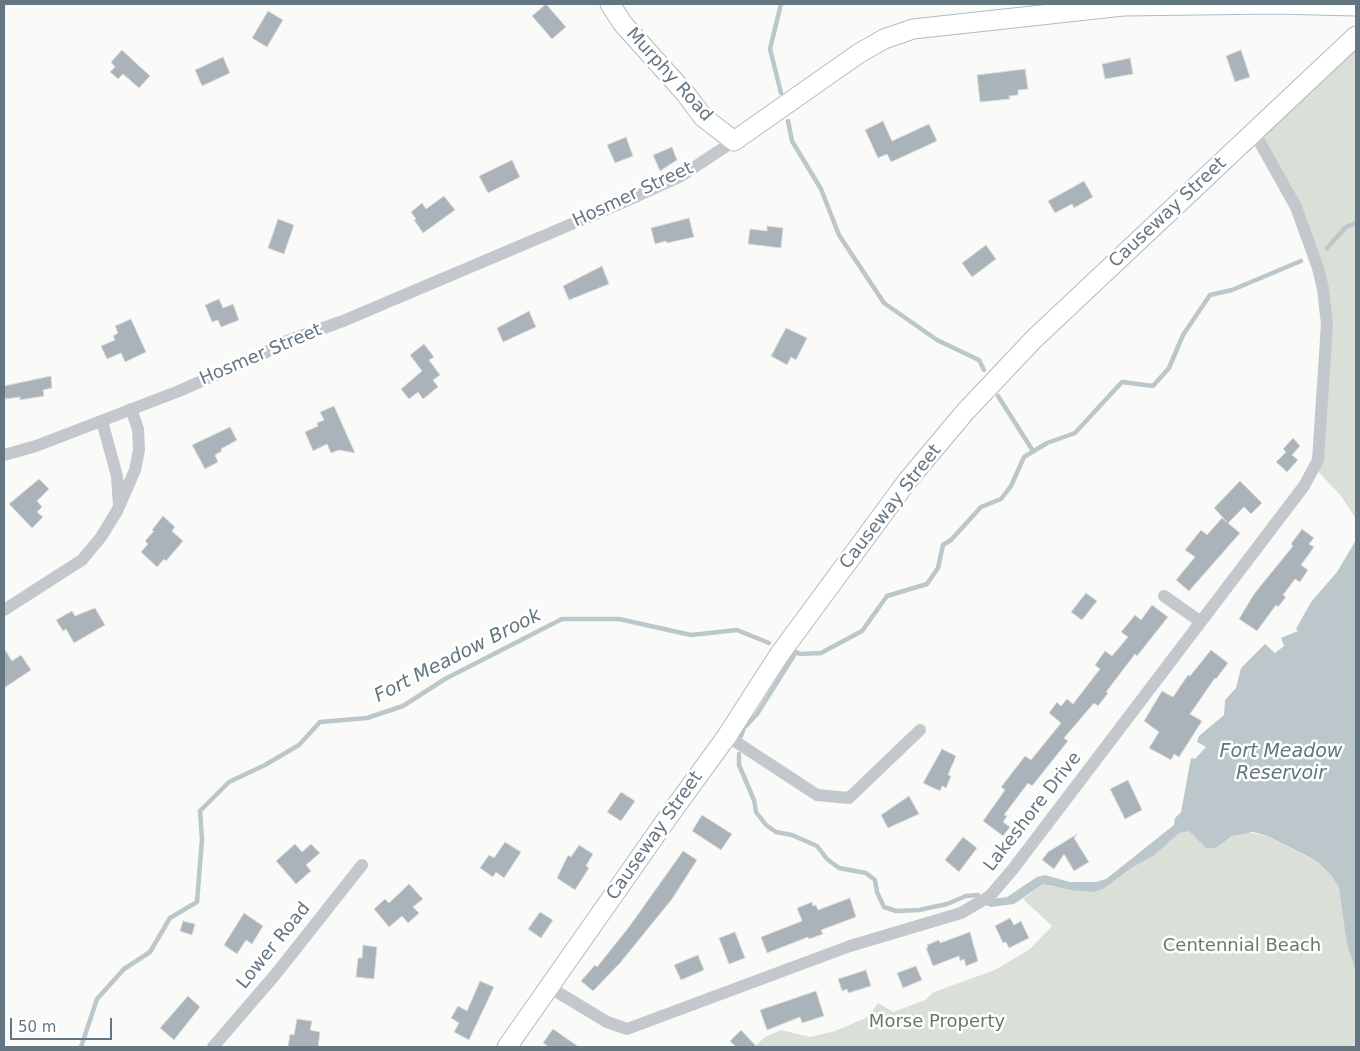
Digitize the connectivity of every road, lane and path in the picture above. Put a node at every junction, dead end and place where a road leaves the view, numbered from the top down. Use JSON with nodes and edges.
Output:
{"nodes":[{"id":1,"x":610,"y":4,"type":"edge"},
{"id":2,"x":1356,"y":6,"type":"edge"},
{"id":3,"x":1356,"y":36,"type":"edge"},
{"id":4,"x":1254,"y":132,"type":"junction"},
{"id":5,"x":734,"y":141,"type":"junction"},
{"id":6,"x":131,"y":409,"type":"junction"},
{"id":7,"x":102,"y":422,"type":"junction"},
{"id":8,"x":4,"y":455,"type":"edge"},
{"id":9,"x":119,"y":506,"type":"junction"},
{"id":10,"x":1164,"y":596,"type":"dead end"},
{"id":11,"x":4,"y":610,"type":"edge"},
{"id":12,"x":1201,"y":622,"type":"junction"},
{"id":13,"x":920,"y":730,"type":"dead end"},
{"id":14,"x":727,"y":736,"type":"junction"},
{"id":15,"x":362,"y":865,"type":"dead end"},
{"id":16,"x":549,"y":987,"type":"junction"},
{"id":17,"x":213,"y":1047,"type":"edge"},
{"id":18,"x":507,"y":1047,"type":"edge"}],
"edges":[{"from":1,"to":5,"type":"street","name":"Murphy Road"},
{"from":2,"to":5,"type":"street","name":"Hosmer Street"},
{"from":3,"to":4,"type":"street","name":"Causeway Street"},
{"from":4,"to":12,"type":"street","name":"Lakeshore Drive"},
{"from":4,"to":14,"type":"street","name":"Causeway Street"},
{"from":5,"to":6,"type":"street","name":"Hosmer Street"},
{"from":6,"to":7,"type":"street","name":"Hosmer Street"},
{"from":6,"to":9,"type":"street"},
{"from":7,"to":8,"type":"street","name":"Hosmer Street"},
{"from":7,"to":9,"type":"street"},
{"from":9,"to":11,"type":"street"},
{"from":10,"to":12,"type":"street"},
{"from":12,"to":16,"type":"street","name":"Lakeshore Drive"},
{"from":13,"to":14,"type":"street"},
{"from":14,"to":16,"type":"street","name":"Causeway Street"},
{"from":15,"to":17,"type":"street","name":"Lower Road"},
{"from":16,"to":18,"type":"street","name":"Causeway Street"}]}
